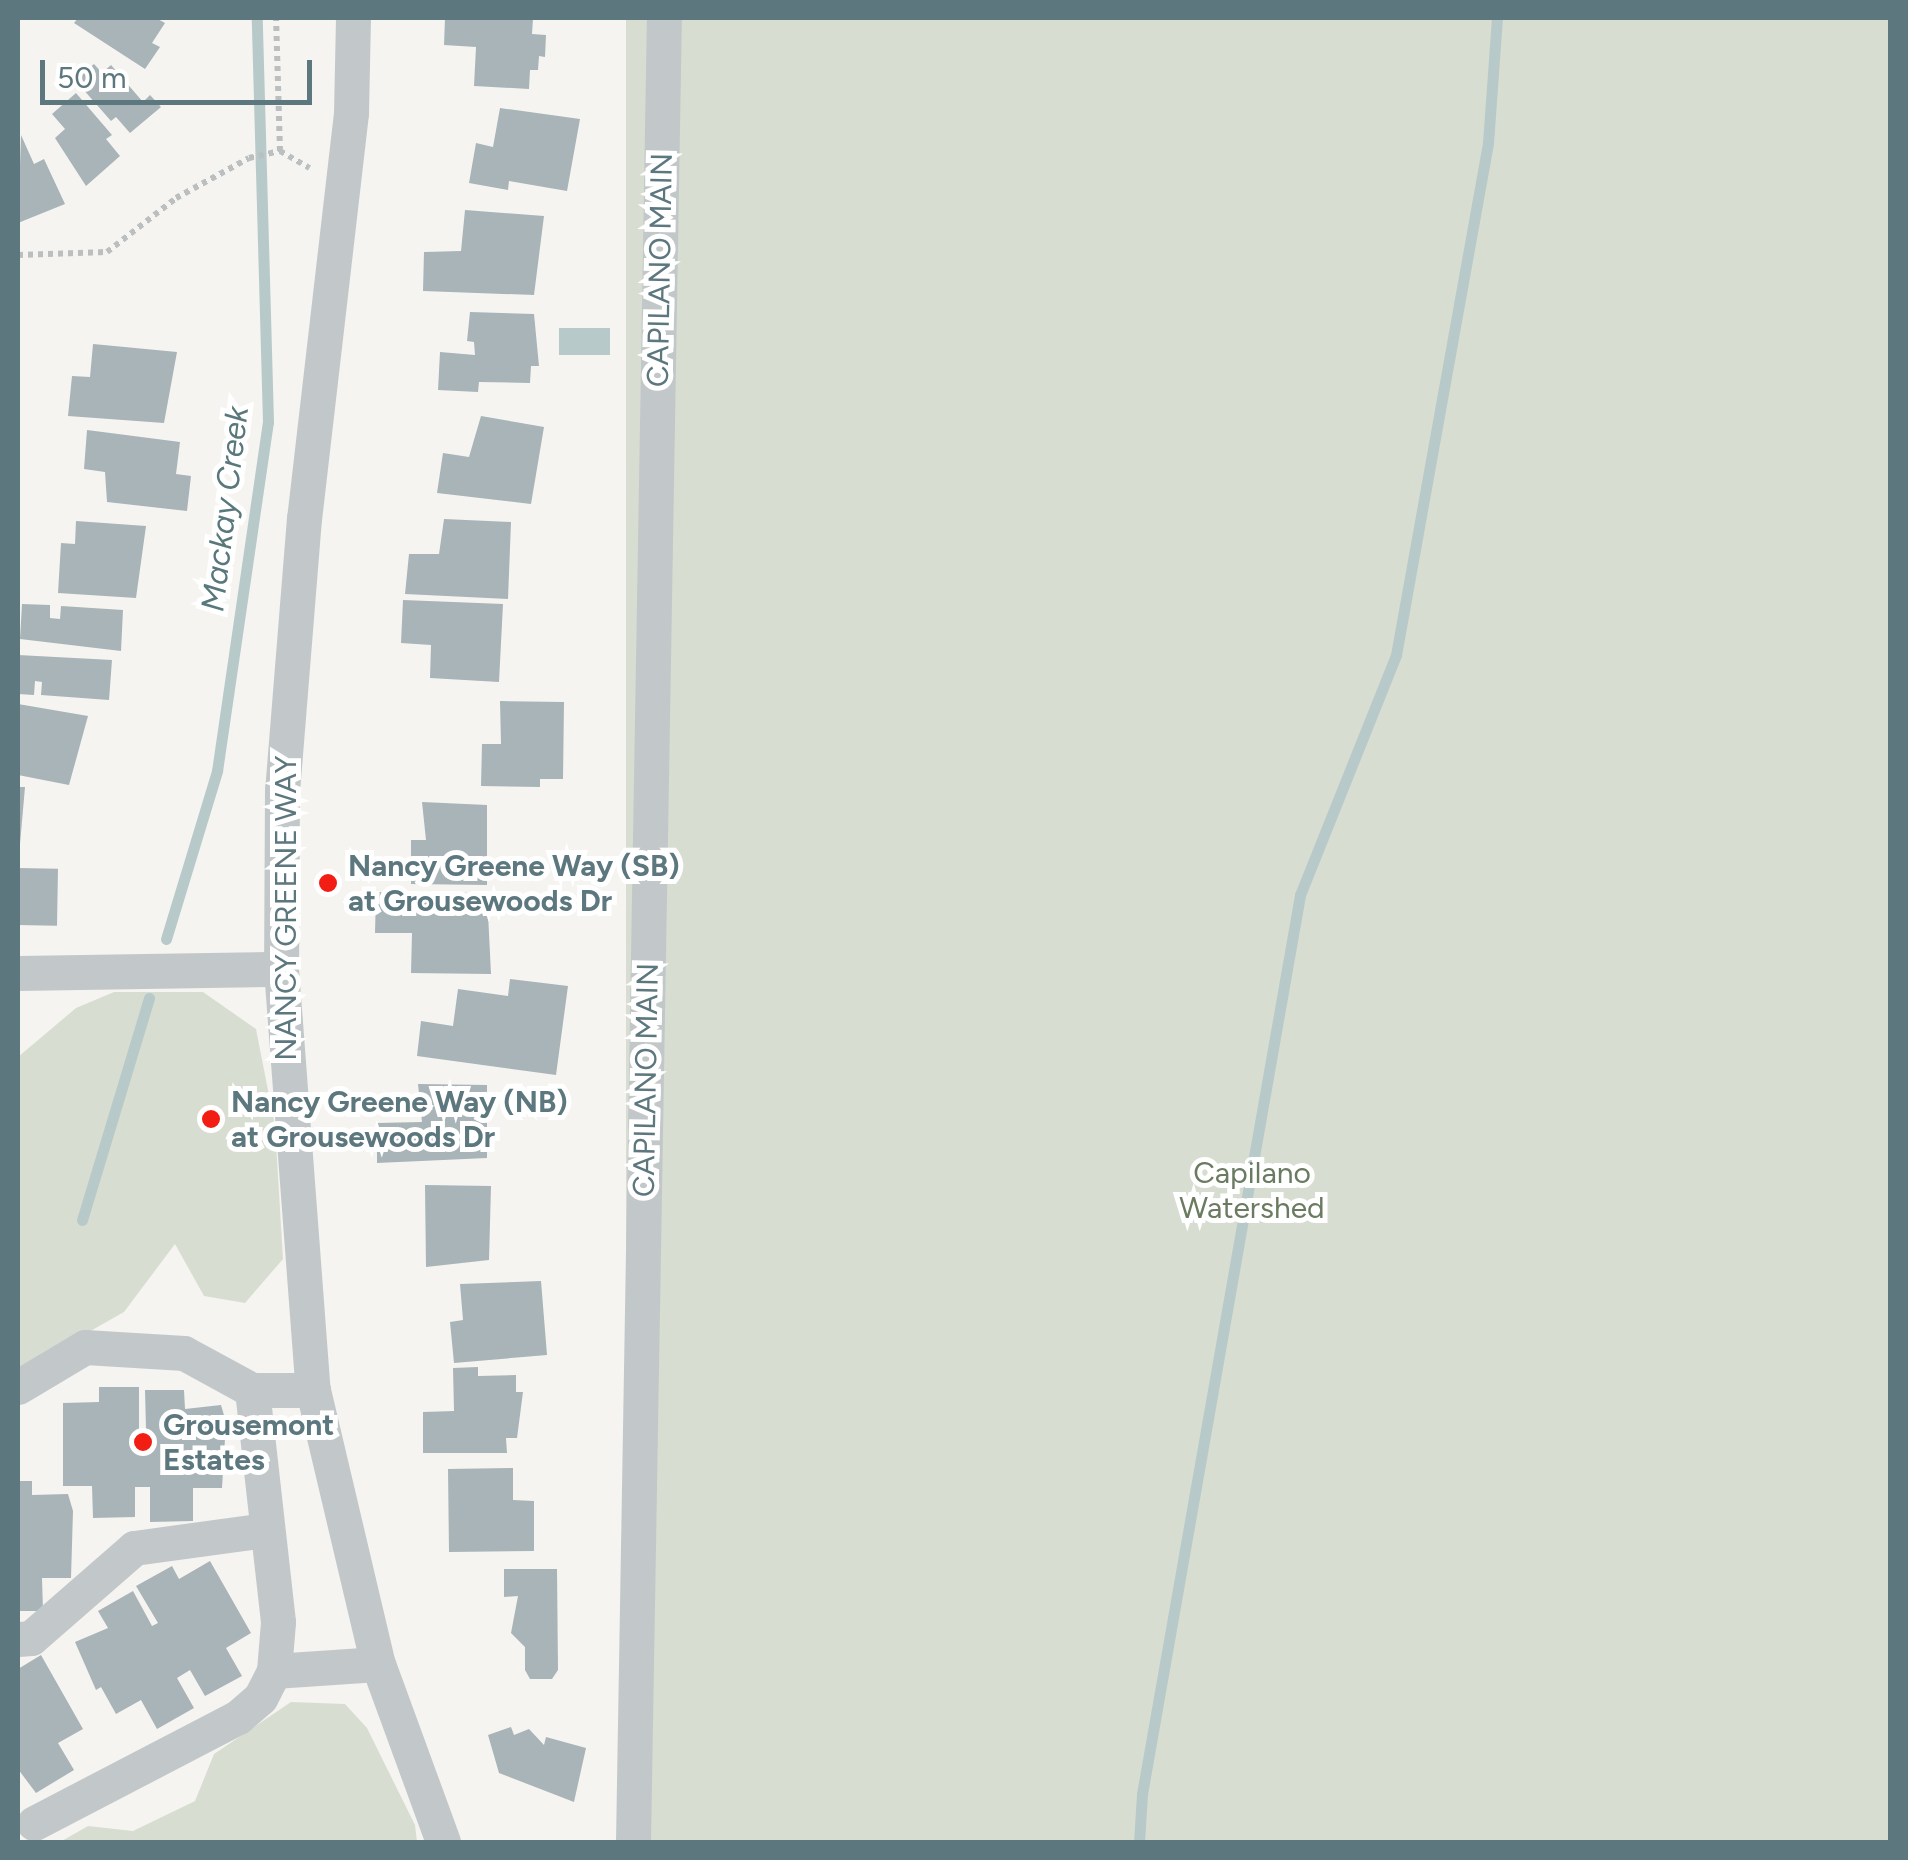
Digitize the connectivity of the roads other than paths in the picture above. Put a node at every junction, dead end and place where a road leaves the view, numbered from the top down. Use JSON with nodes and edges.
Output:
{"nodes":[{"id":1,"x":353,"y":18,"type":"edge"},
{"id":2,"x":664,"y":18,"type":"edge"},
{"id":3,"x":280,"y":970,"type":"junction"},
{"id":4,"x":18,"y":973,"type":"edge"},
{"id":5,"x":18,"y":1387,"type":"edge"},
{"id":6,"x":252,"y":1390,"type":"junction"},
{"id":7,"x":313,"y":1390,"type":"junction"},
{"id":8,"x":266,"y":1530,"type":"junction"},
{"id":9,"x":18,"y":1639,"type":"edge"},
{"id":10,"x":378,"y":1664,"type":"junction"},
{"id":11,"x":274,"y":1671,"type":"junction"},
{"id":12,"x":34,"y":1823,"type":"dead end"},
{"id":13,"x":443,"y":1842,"type":"edge"},
{"id":14,"x":633,"y":1842,"type":"edge"}],
"edges":[{"from":1,"to":3,"type":"street","name":"NANCY GREENE WAY"},
{"from":2,"to":14,"type":"street","name":"CAPILANO MAIN"},
{"from":3,"to":4,"type":"street"},
{"from":3,"to":7,"type":"street","name":"NANCY GREENE WAY"},
{"from":5,"to":6,"type":"street"},
{"from":6,"to":7,"type":"street"},
{"from":6,"to":8,"type":"street"},
{"from":7,"to":10,"type":"street","name":"NANCY GREENE WAY"},
{"from":8,"to":9,"type":"street"},
{"from":8,"to":11,"type":"street"},
{"from":10,"to":11,"type":"street"},
{"from":10,"to":13,"type":"street","name":"NANCY GREENE WAY"},
{"from":11,"to":12,"type":"street"}]}
